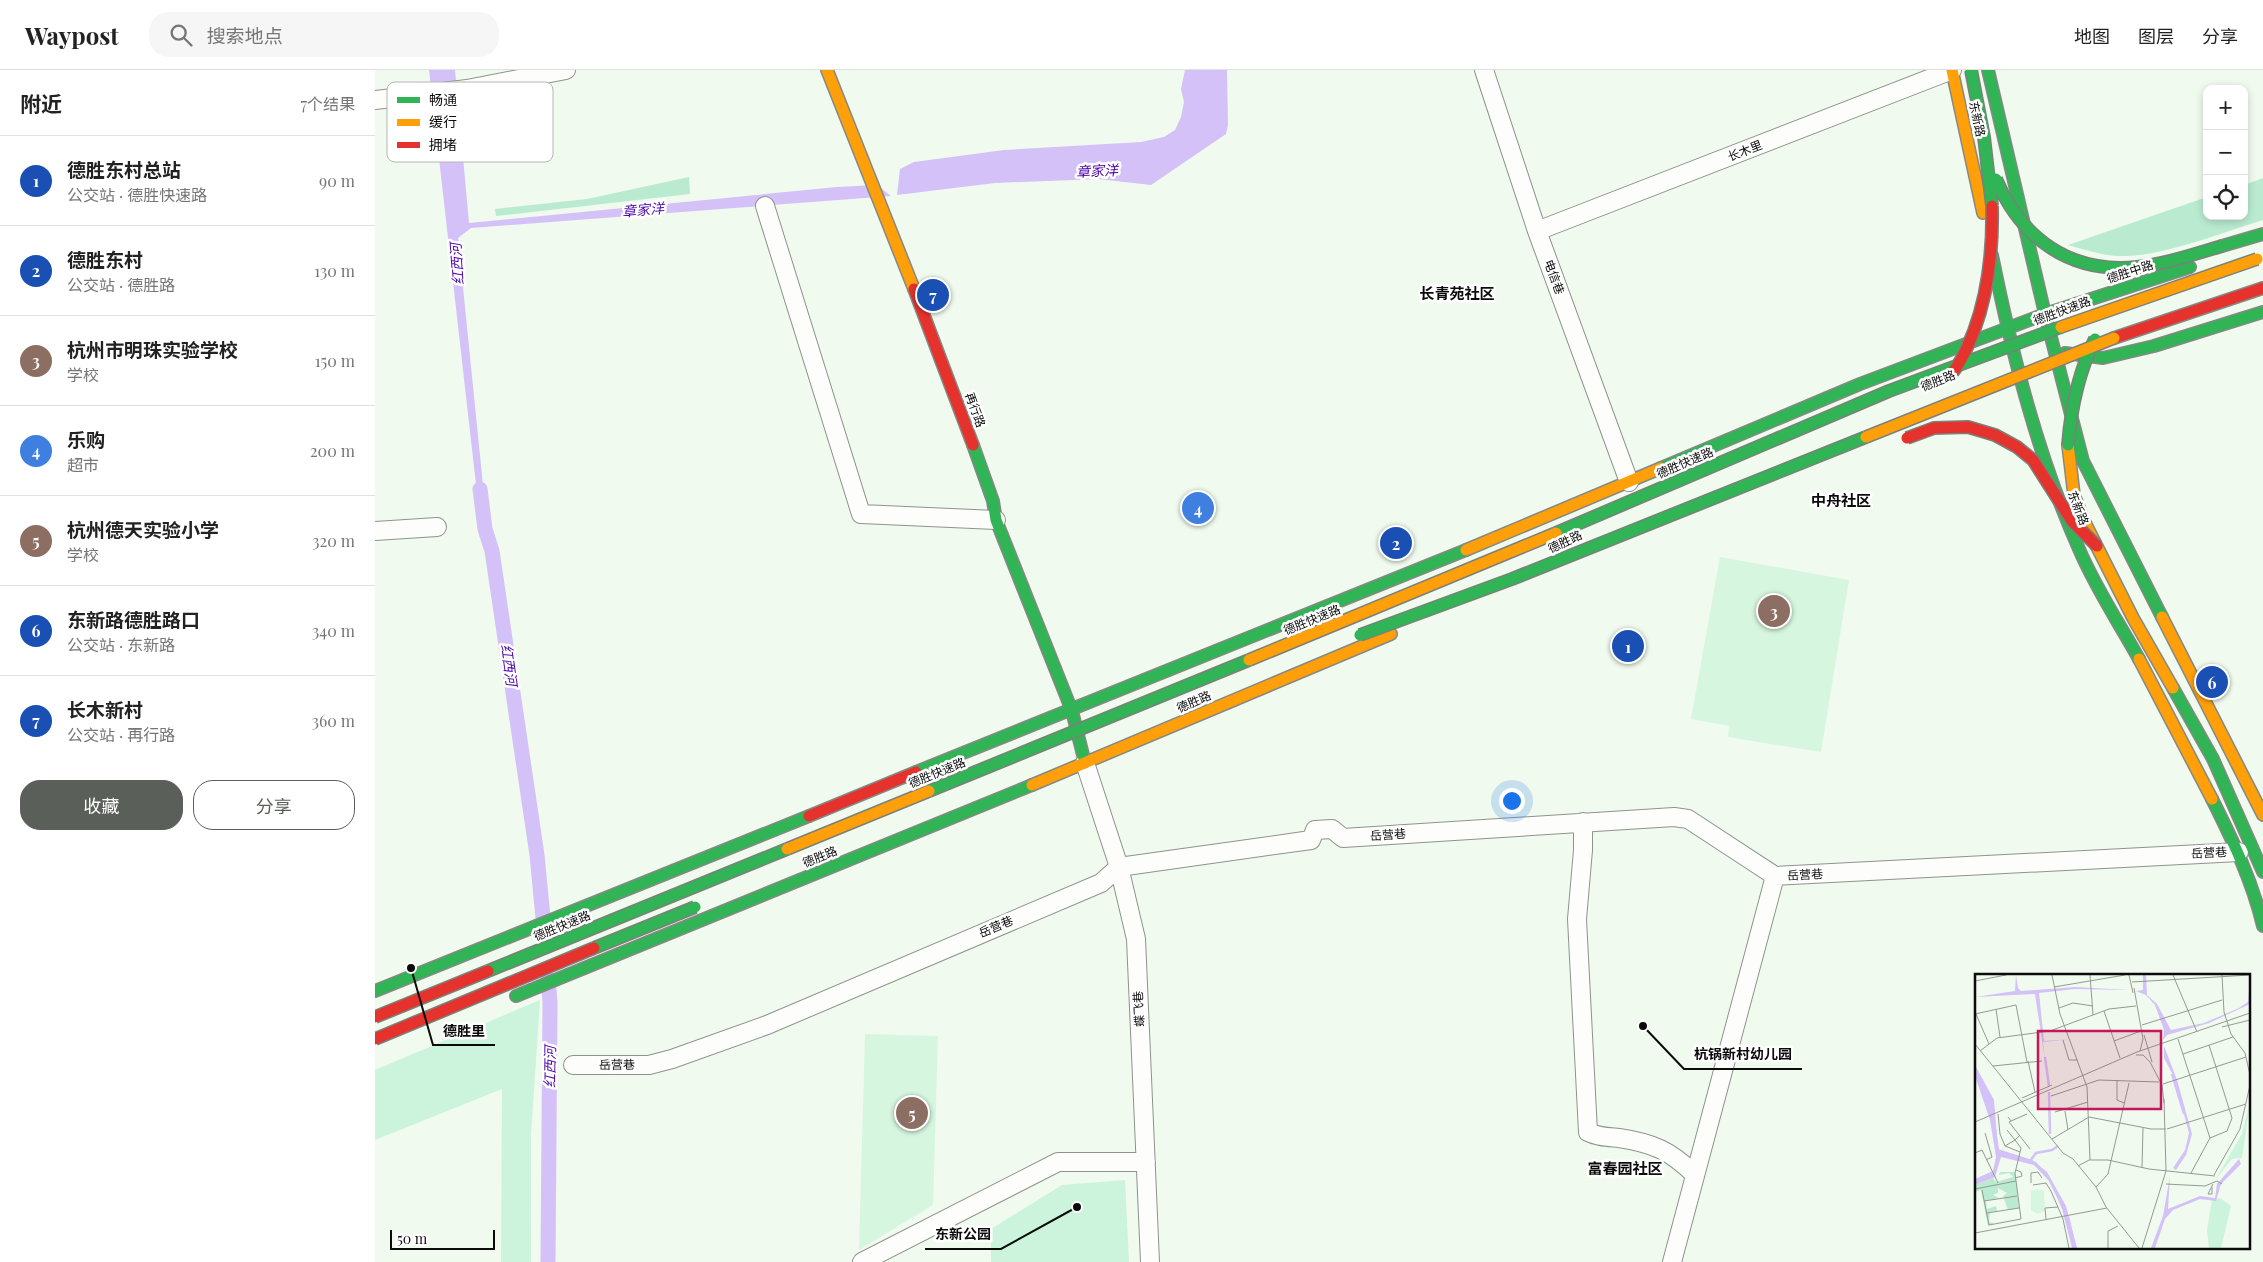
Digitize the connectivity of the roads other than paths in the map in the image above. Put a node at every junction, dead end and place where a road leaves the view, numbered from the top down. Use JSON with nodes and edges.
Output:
{"nodes":[{"id":1,"x":566,"y":70,"type":"edge"},
{"id":2,"x":827,"y":70,"type":"edge"},
{"id":3,"x":1484,"y":70,"type":"edge"},
{"id":4,"x":1952,"y":70,"type":"edge"},
{"id":5,"x":1971,"y":70,"type":"edge"},
{"id":6,"x":1988,"y":70,"type":"edge"},
{"id":7,"x":500,"y":82,"type":"edge"},
{"id":8,"x":1987,"y":154,"type":"junction"},
{"id":9,"x":765,"y":206,"type":"dead end"},
{"id":10,"x":1537,"y":231,"type":"junction"},
{"id":11,"x":2263,"y":234,"type":"edge"},
{"id":12,"x":2263,"y":244,"type":"edge"},
{"id":13,"x":2222,"y":246,"type":"junction"},
{"id":14,"x":2263,"y":257,"type":"edge"},
{"id":15,"x":2263,"y":282,"type":"edge"},
{"id":16,"x":2263,"y":288,"type":"edge"},
{"id":17,"x":2263,"y":312,"type":"edge"},
{"id":18,"x":2045,"y":314,"type":"junction"},
{"id":19,"x":2007,"y":330,"type":"junction"},
{"id":20,"x":2056,"y":352,"type":"junction"},
{"id":21,"x":2019,"y":365,"type":"junction"},
{"id":22,"x":1939,"y":387,"type":"dead end"},
{"id":23,"x":1925,"y":400,"type":"dead end"},
{"id":24,"x":1889,"y":415,"type":"dead end"},
{"id":25,"x":1835,"y":437,"type":"dead end"},
{"id":26,"x":1891,"y":444,"type":"dead end"},
{"id":27,"x":1829,"y":465,"type":"dead end"},
{"id":28,"x":1629,"y":482,"type":"junction"},
{"id":29,"x":996,"y":520,"type":"junction"},
{"id":30,"x":437,"y":527,"type":"dead end"},
{"id":31,"x":375,"y":530,"type":"edge"},
{"id":32,"x":2097,"y":546,"type":"junction"},
{"id":33,"x":1560,"y":573,"type":"dead end"},
{"id":34,"x":1512,"y":579,"type":"junction"},
{"id":35,"x":1337,"y":644,"type":"dead end"},
{"id":36,"x":1072,"y":711,"type":"junction"},
{"id":37,"x":1088,"y":745,"type":"dead end"},
{"id":38,"x":1069,"y":752,"type":"dead end"},
{"id":39,"x":1085,"y":763,"type":"junction"},
{"id":40,"x":2263,"y":815,"type":"edge"},
{"id":41,"x":1583,"y":822,"type":"junction"},
{"id":42,"x":2239,"y":852,"type":"junction"},
{"id":43,"x":1119,"y":867,"type":"junction"},
{"id":44,"x":2263,"y":872,"type":"edge"},
{"id":45,"x":1775,"y":876,"type":"junction"},
{"id":46,"x":703,"y":904,"type":"dead end"},
{"id":47,"x":2263,"y":926,"type":"edge"},
{"id":48,"x":375,"y":991,"type":"edge"},
{"id":49,"x":509,"y":998,"type":"dead end"},
{"id":50,"x":375,"y":1017,"type":"edge"},
{"id":51,"x":375,"y":1039,"type":"edge"},
{"id":52,"x":573,"y":1066,"type":"dead end"},
{"id":53,"x":1146,"y":1162,"type":"junction"},
{"id":54,"x":1695,"y":1175,"type":"junction"},
{"id":55,"x":862,"y":1262,"type":"edge"},
{"id":56,"x":1151,"y":1262,"type":"edge"},
{"id":57,"x":1672,"y":1262,"type":"edge"}],
"edges":[{"from":1,"to":7,"type":"street"},
{"from":2,"to":29,"type":"main road","name":"再行路"},
{"from":3,"to":10,"type":"street","name":"电信巷"},
{"from":4,"to":10,"type":"street","name":"长木里"},
{"from":4,"to":19,"type":"main road","name":"东新路"},
{"from":5,"to":8,"type":"main road","bridge":true},
{"from":6,"to":18,"type":"main road","name":"东新路"},
{"from":8,"to":13,"type":"main road","bridge":true},
{"from":8,"to":22,"type":"main road","bridge":true},
{"from":9,"to":29,"type":"street"},
{"from":10,"to":28,"type":"street","name":"电信巷"},
{"from":11,"to":13,"type":"main road"},
{"from":12,"to":18,"type":"main road","name":"德胜中路"},
{"from":13,"to":32,"type":"main road","bridge":true},
{"from":14,"to":50,"type":"main road","name":"德胜快速路","bridge":true},
{"from":15,"to":20,"type":"main road"},
{"from":16,"to":34,"type":"main road","bridge":true},
{"from":17,"to":20,"type":"main road"},
{"from":18,"to":19,"type":"main road","name":"德胜中路"},
{"from":18,"to":20,"type":"main road","name":"东新路"},
{"from":19,"to":21,"type":"main road","name":"东新路"},
{"from":19,"to":28,"type":"main road","name":"德胜路"},
{"from":20,"to":21,"type":"main road"},
{"from":20,"to":40,"type":"main road","name":"东新路"},
{"from":21,"to":24,"type":"main road","name":"德胜路"},
{"from":21,"to":42,"type":"main road","name":"东新路"},
{"from":23,"to":27,"type":"main road","bridge":true},
{"from":25,"to":39,"type":"main road","name":"德胜路"},
{"from":26,"to":32,"type":"main road","bridge":true},
{"from":28,"to":36,"type":"main road","name":"德胜路"},
{"from":29,"to":36,"type":"main road","name":"再行路"},
{"from":30,"to":31,"type":"street"},
{"from":32,"to":44,"type":"main road"},
{"from":33,"to":34,"type":"main road","bridge":true},
{"from":34,"to":35,"type":"main road","bridge":true},
{"from":36,"to":39,"type":"main road","name":"再行路"},
{"from":36,"to":48,"type":"main road","name":"德胜路"},
{"from":37,"to":38,"type":"main road"},
{"from":39,"to":43,"type":"street","name":"蝶飞巷"},
{"from":39,"to":49,"type":"main road","name":"德胜路"},
{"from":41,"to":43,"type":"street","name":"岳营巷"},
{"from":41,"to":45,"type":"street","name":"岳营巷"},
{"from":41,"to":54,"type":"street"},
{"from":42,"to":45,"type":"street","name":"岳营巷"},
{"from":42,"to":47,"type":"main road","name":"东新路"},
{"from":43,"to":52,"type":"street","name":"岳营巷"},
{"from":43,"to":53,"type":"street","name":"蝶飞巷"},
{"from":45,"to":54,"type":"street"},
{"from":46,"to":51,"type":"main road","bridge":true},
{"from":53,"to":55,"type":"street"},
{"from":53,"to":56,"type":"street","name":"蝶飞巷"},
{"from":54,"to":57,"type":"street"}]}
